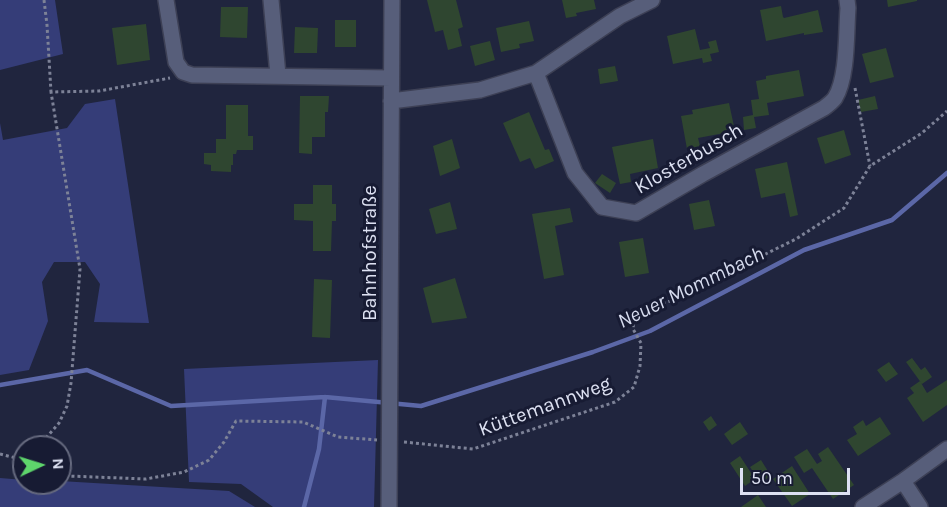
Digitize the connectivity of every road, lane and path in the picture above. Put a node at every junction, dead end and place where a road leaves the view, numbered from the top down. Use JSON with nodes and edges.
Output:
{"nodes":[{"id":1,"x":44,"y":0,"type":"edge"},
{"id":2,"x":166,"y":0,"type":"edge"},
{"id":3,"x":271,"y":0,"type":"edge"},
{"id":4,"x":392,"y":0,"type":"edge"},
{"id":5,"x":652,"y":0,"type":"edge"},
{"id":6,"x":848,"y":0,"type":"edge"},
{"id":7,"x":183,"y":72,"type":"junction"},
{"id":8,"x":536,"y":73,"type":"junction"},
{"id":9,"x":278,"y":75,"type":"junction"},
{"id":10,"x":844,"y":75,"type":"junction"},
{"id":11,"x":391,"y":78,"type":"junction"},
{"id":12,"x":51,"y":92,"type":"junction"},
{"id":13,"x":391,"y":101,"type":"junction"},
{"id":14,"x":947,"y":111,"type":"edge"},
{"id":15,"x":870,"y":166,"type":"junction"},
{"id":16,"x":48,"y":435,"type":"edge"},
{"id":17,"x":389,"y":441,"type":"junction"},
{"id":18,"x":947,"y":448,"type":"edge"},
{"id":19,"x":72,"y":476,"type":"edge"},
{"id":20,"x":903,"y":481,"type":"junction"},
{"id":21,"x":389,"y":507,"type":"edge"},
{"id":22,"x":863,"y":507,"type":"edge"},
{"id":23,"x":920,"y":507,"type":"edge"}],
"edges":[{"from":1,"to":12,"type":"path"},
{"from":2,"to":7,"type":"street"},
{"from":3,"to":9,"type":"street"},
{"from":4,"to":11,"type":"street","name":"Bahnhofstraße"},
{"from":5,"to":8,"type":"street"},
{"from":6,"to":10,"type":"street","name":"Klosterbusch"},
{"from":7,"to":9,"type":"street"},
{"from":7,"to":12,"type":"path"},
{"from":8,"to":10,"type":"street","name":"Klosterbusch"},
{"from":8,"to":13,"type":"street"},
{"from":9,"to":11,"type":"street"},
{"from":10,"to":15,"type":"path"},
{"from":11,"to":13,"type":"street","name":"Bahnhofstraße"},
{"from":12,"to":16,"type":"path"},
{"from":13,"to":17,"type":"street","name":"Bahnhofstraße"},
{"from":14,"to":15,"type":"path","name":"Küttemannweg"},
{"from":15,"to":17,"type":"path","name":"Küttemannweg"},
{"from":17,"to":19,"type":"path","name":"Küttemannweg"},
{"from":17,"to":21,"type":"street","name":"Bahnhofstraße"},
{"from":18,"to":20,"type":"street"},
{"from":20,"to":22,"type":"street"},
{"from":20,"to":23,"type":"street"}]}
